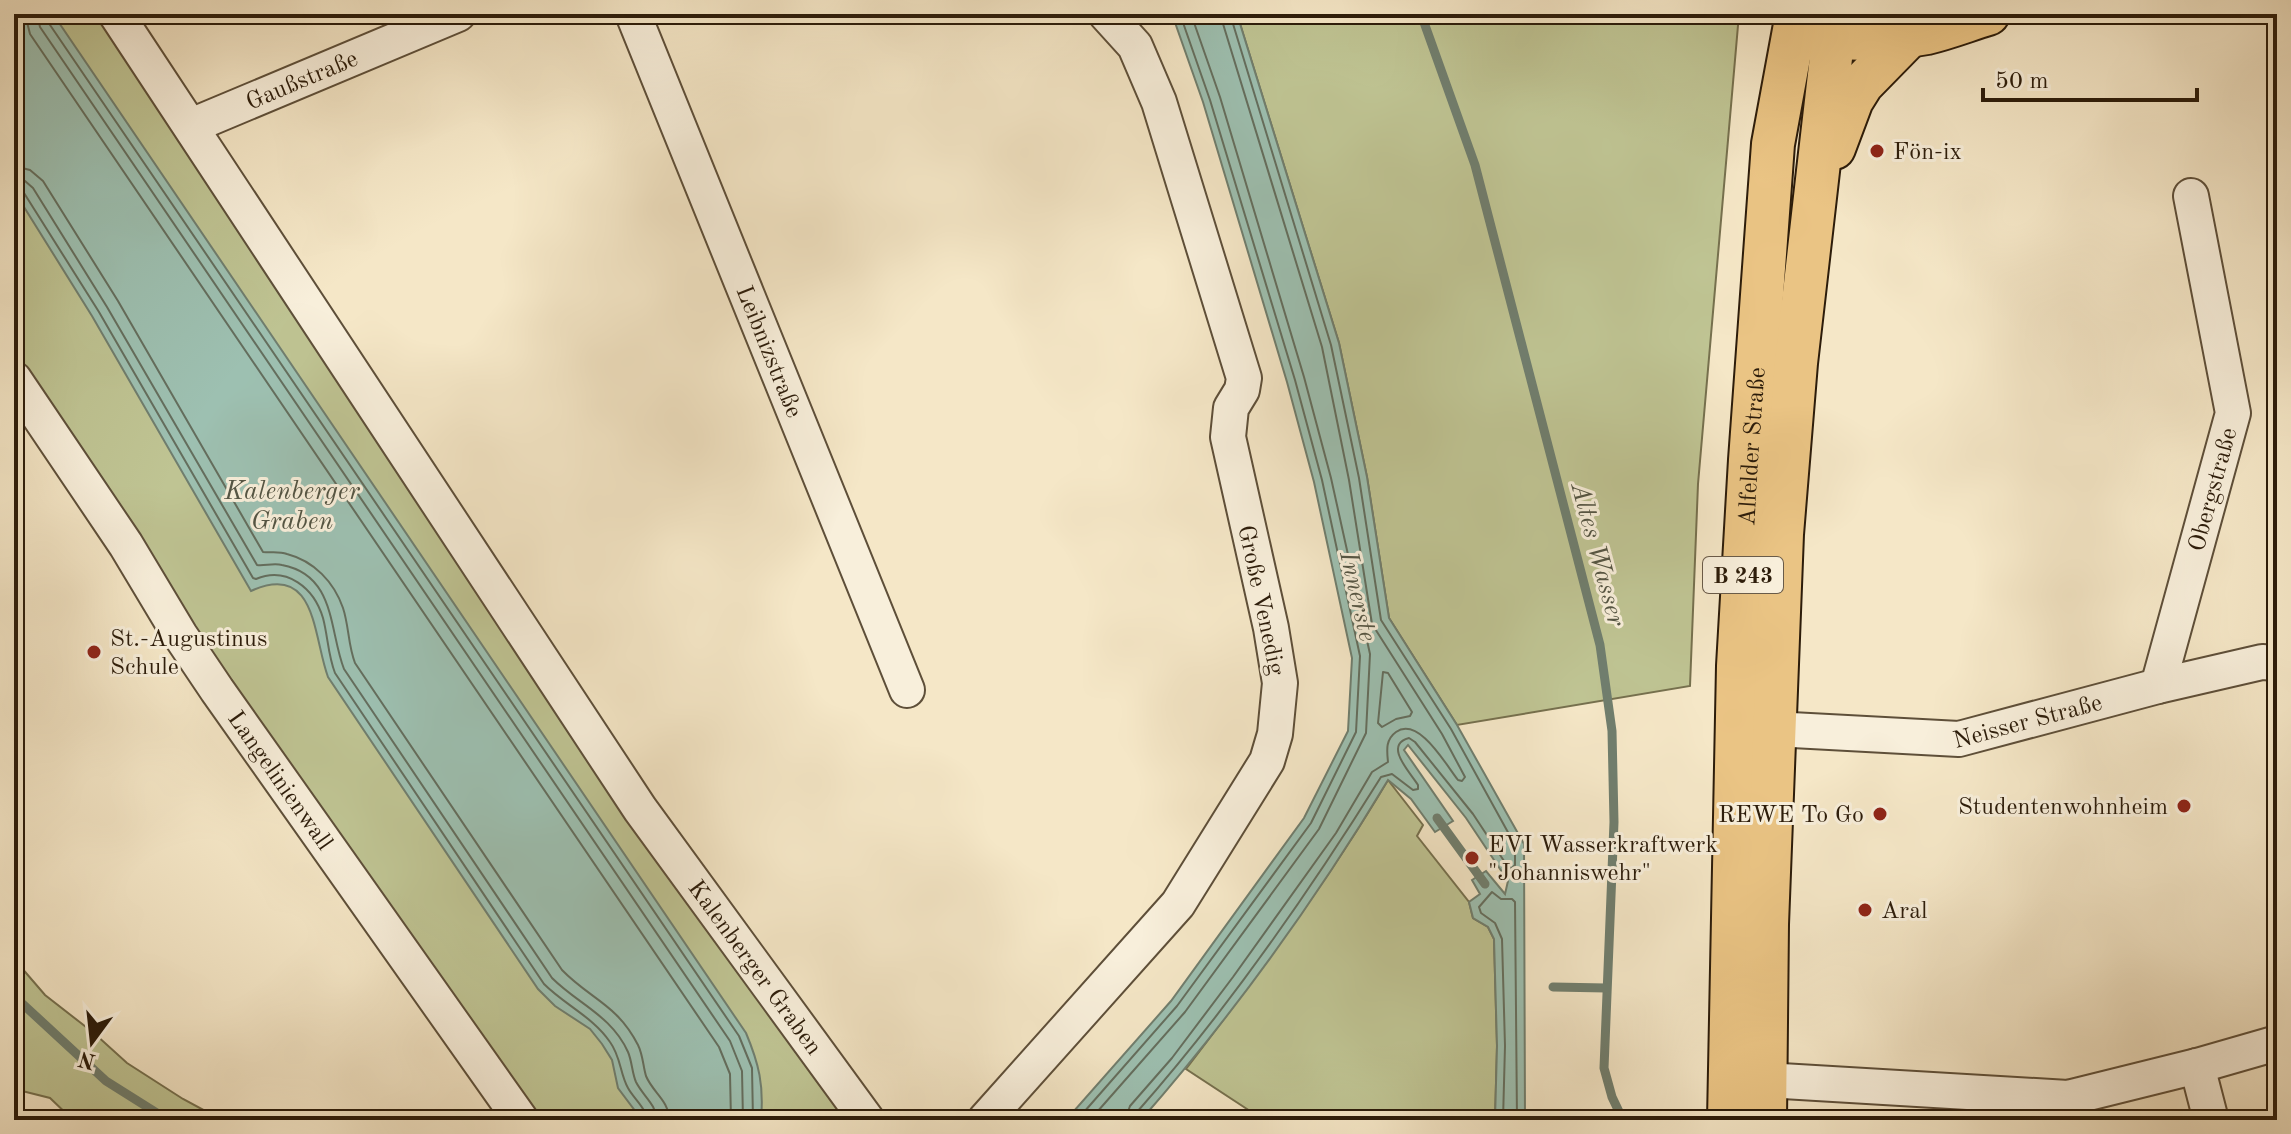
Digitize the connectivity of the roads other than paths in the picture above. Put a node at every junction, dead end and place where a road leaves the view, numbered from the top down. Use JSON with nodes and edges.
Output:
{"nodes":[{"id":1,"x":116,"y":14,"type":"edge"},
{"id":2,"x":458,"y":14,"type":"edge"},
{"id":3,"x":633,"y":14,"type":"edge"},
{"id":4,"x":1106,"y":14,"type":"edge"},
{"id":5,"x":1988,"y":14,"type":"edge"},
{"id":6,"x":1815,"y":25,"type":"edge"},
{"id":7,"x":1909,"y":36,"type":"junction"},
{"id":8,"x":191,"y":126,"type":"junction"},
{"id":9,"x":2191,"y":196,"type":"dead end"},
{"id":10,"x":1815,"y":202,"type":"junction"},
{"id":11,"x":18,"y":386,"type":"edge"},
{"id":12,"x":2277,"y":663,"type":"edge"},
{"id":13,"x":2158,"y":686,"type":"junction"},
{"id":14,"x":907,"y":690,"type":"dead end"},
{"id":15,"x":1774,"y":729,"type":"junction"},
{"id":16,"x":2277,"y":1043,"type":"edge"},
{"id":17,"x":2197,"y":1066,"type":"junction"},
{"id":18,"x":1766,"y":1100,"type":"edge"},
{"id":19,"x":521,"y":1120,"type":"edge"},
{"id":20,"x":867,"y":1120,"type":"edge"},
{"id":21,"x":985,"y":1120,"type":"edge"},
{"id":22,"x":1729,"y":1120,"type":"edge"},
{"id":23,"x":2211,"y":1120,"type":"edge"}],
"edges":[{"from":1,"to":8,"type":"street","name":"Kalenberger Graben"},
{"from":2,"to":8,"type":"street","name":"Gaußstraße"},
{"from":3,"to":14,"type":"street","name":"Leibnizstraße"},
{"from":4,"to":21,"type":"street","name":"Große Venedig"},
{"from":5,"to":7,"type":"main road"},
{"from":6,"to":7,"type":"main road"},
{"from":6,"to":10,"type":"main road","name":"Alfelder Straße","number":"B 243"},
{"from":6,"to":22,"type":"main road","name":"Alfelder Straße","number":"B 243"},
{"from":7,"to":10,"type":"main road","number":"B 243"},
{"from":8,"to":20,"type":"street","name":"Kalenberger Graben"},
{"from":9,"to":13,"type":"street","name":"Obergstraße"},
{"from":10,"to":15,"type":"main road","name":"Alfelder Straße","number":"B 243"},
{"from":11,"to":19,"type":"street","name":"Langelinienwall"},
{"from":12,"to":13,"type":"street","name":"Neisser Straße"},
{"from":13,"to":15,"type":"street","name":"Neisser Straße"},
{"from":15,"to":18,"type":"main road","name":"Alfelder Straße","number":"B 243"},
{"from":16,"to":17,"type":"street"},
{"from":17,"to":18,"type":"street"},
{"from":17,"to":23,"type":"street"}]}
